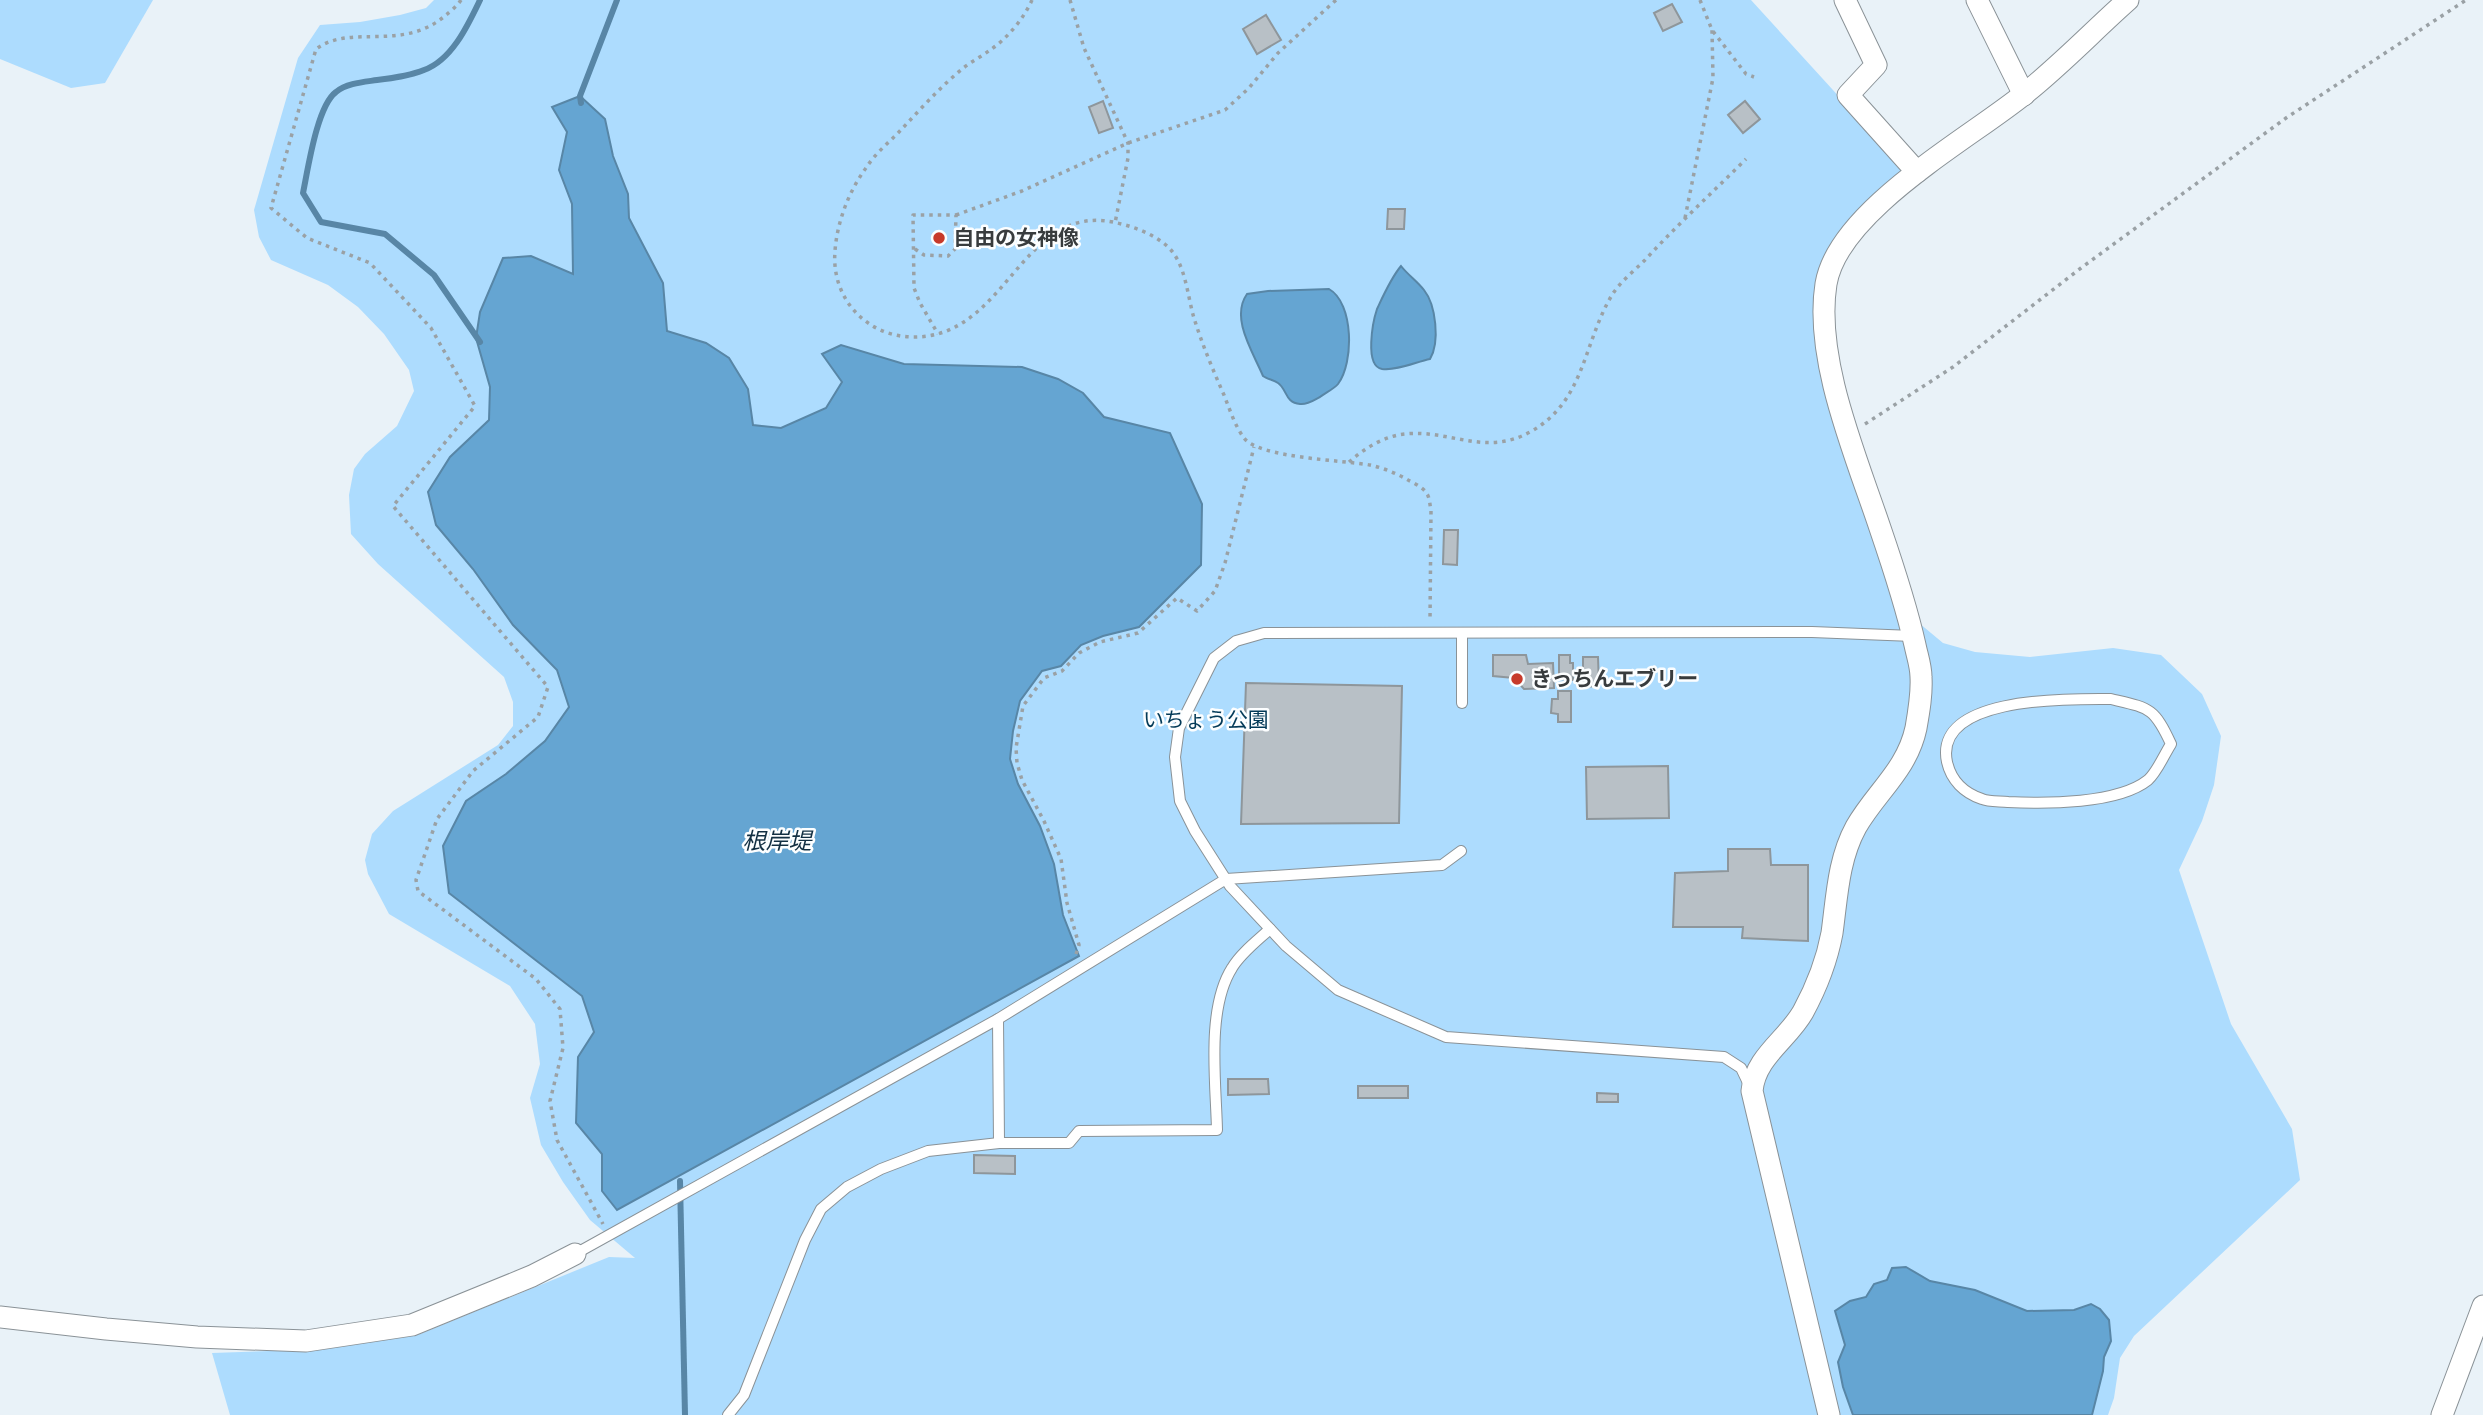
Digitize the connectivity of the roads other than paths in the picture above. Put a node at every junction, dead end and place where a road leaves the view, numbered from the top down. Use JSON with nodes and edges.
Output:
{"nodes":[{"id":1,"x":1845,"y":0,"type":"edge"},
{"id":2,"x":1977,"y":0,"type":"edge"},
{"id":3,"x":2121,"y":3,"type":"edge"},
{"id":4,"x":2024,"y":95,"type":"junction"},
{"id":5,"x":1917,"y":172,"type":"junction"},
{"id":6,"x":1462,"y":633,"type":"junction"},
{"id":7,"x":1913,"y":636,"type":"junction"},
{"id":8,"x":1462,"y":703,"type":"dead end"},
{"id":9,"x":1956,"y":783,"type":"joint"},
{"id":10,"x":1461,"y":851,"type":"dead end"},
{"id":11,"x":1226,"y":879,"type":"junction"},
{"id":12,"x":1270,"y":929,"type":"junction"},
{"id":13,"x":998,"y":1019,"type":"junction"},
{"id":14,"x":1752,"y":1091,"type":"junction"},
{"id":15,"x":999,"y":1143,"type":"junction"},
{"id":16,"x":575,"y":1254,"type":"joint"},
{"id":17,"x":2483,"y":1306,"type":"edge"},
{"id":18,"x":0,"y":1317,"type":"edge"},
{"id":19,"x":728,"y":1415,"type":"edge"},
{"id":20,"x":1829,"y":1415,"type":"edge"},
{"id":21,"x":2442,"y":1415,"type":"edge"}],
"edges":[{"from":1,"to":5,"type":"street"},
{"from":2,"to":4,"type":"street"},
{"from":3,"to":4,"type":"street"},
{"from":4,"to":5,"type":"street"},
{"from":5,"to":7,"type":"street"},
{"from":6,"to":7,"type":"lane"},
{"from":6,"to":8,"type":"lane"},
{"from":6,"to":11,"type":"lane"},
{"from":7,"to":14,"type":"street"},
{"from":9,"to":9,"type":"lane"},
{"from":10,"to":11,"type":"lane"},
{"from":11,"to":12,"type":"lane"},
{"from":11,"to":13,"type":"lane"},
{"from":12,"to":14,"type":"lane"},
{"from":12,"to":15,"type":"lane"},
{"from":13,"to":15,"type":"lane"},
{"from":13,"to":16,"type":"lane"},
{"from":14,"to":20,"type":"street"},
{"from":15,"to":19,"type":"lane"},
{"from":16,"to":18,"type":"street"},
{"from":17,"to":21,"type":"street"}]}
